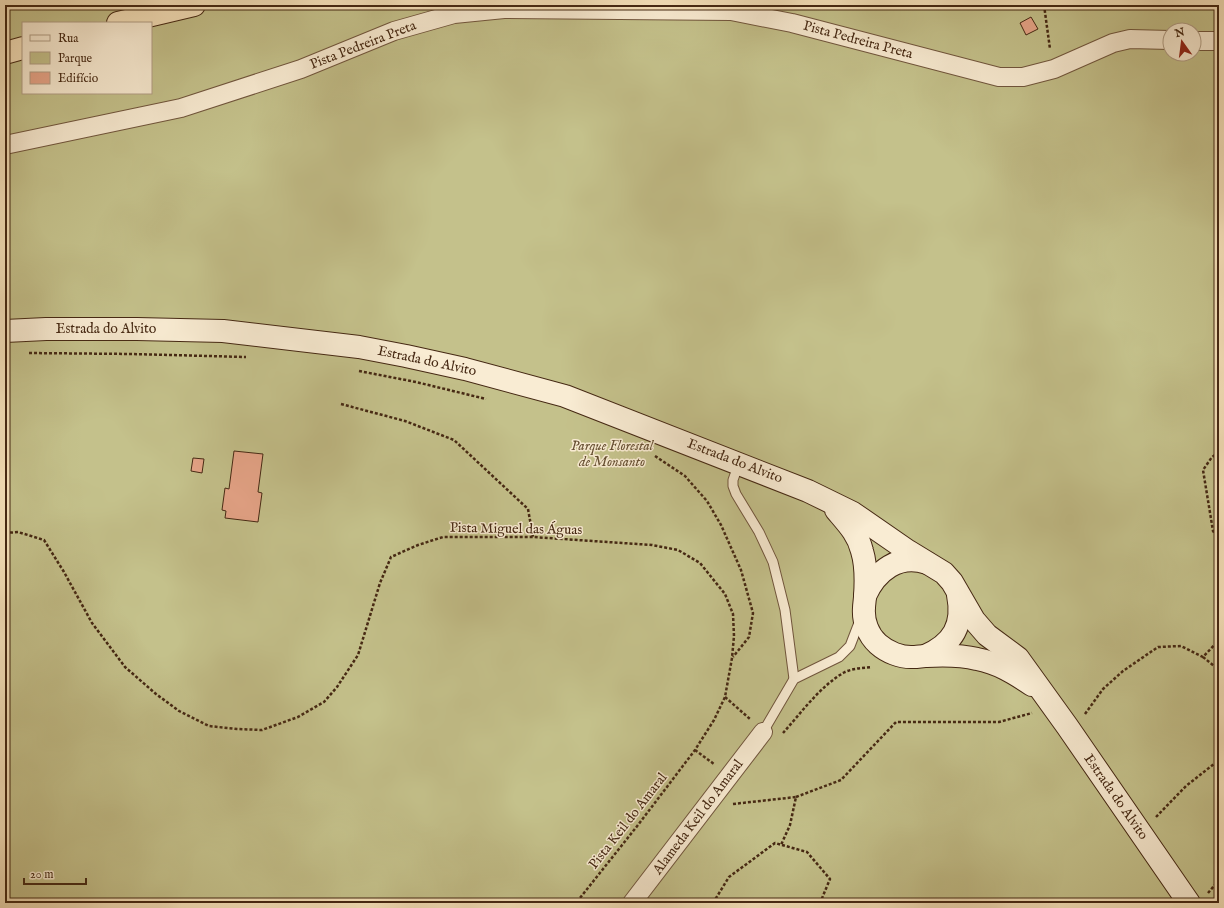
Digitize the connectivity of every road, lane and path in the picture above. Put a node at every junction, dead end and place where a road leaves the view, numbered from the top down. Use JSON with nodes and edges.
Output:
{"nodes":[{"id":1,"x":194,"y":5,"type":"edge"},
{"id":2,"x":1044,"y":5,"type":"edge"},
{"id":3,"x":122,"y":22,"type":"edge"},
{"id":4,"x":1162,"y":40,"type":"edge"},
{"id":5,"x":1202,"y":40,"type":"edge"},
{"id":6,"x":1219,"y":41,"type":"edge"},
{"id":7,"x":22,"y":48,"type":"edge"},
{"id":8,"x":5,"y":53,"type":"edge"},
{"id":9,"x":1054,"y":69,"type":"junction"},
{"id":10,"x":5,"y":145,"type":"edge"},
{"id":11,"x":5,"y":331,"type":"edge"},
{"id":12,"x":29,"y":353,"type":"dead end"},
{"id":13,"x":252,"y":357,"type":"dead end"},
{"id":14,"x":355,"y":370,"type":"dead end"},
{"id":15,"x":490,"y":400,"type":"dead end"},
{"id":16,"x":341,"y":404,"type":"dead end"},
{"id":17,"x":1219,"y":452,"type":"edge"},
{"id":18,"x":653,"y":454,"type":"dead end"},
{"id":19,"x":739,"y":463,"type":"junction"},
{"id":20,"x":828,"y":501,"type":"junction"},
{"id":21,"x":5,"y":533,"type":"edge"},
{"id":22,"x":533,"y":537,"type":"junction"},
{"id":23,"x":1219,"y":538,"type":"edge"},
{"id":24,"x":934,"y":566,"type":"junction"},
{"id":25,"x":958,"y":594,"type":"junction"},
{"id":26,"x":864,"y":602,"type":"junction"},
{"id":27,"x":1219,"y":640,"type":"edge"},
{"id":28,"x":925,"y":656,"type":"junction"},
{"id":29,"x":1203,"y":657,"type":"junction"},
{"id":30,"x":732,"y":658,"type":"junction"},
{"id":31,"x":873,"y":667,"type":"dead end"},
{"id":32,"x":1219,"y":670,"type":"edge"},
{"id":33,"x":794,"y":679,"type":"junction"},
{"id":34,"x":1042,"y":692,"type":"junction"},
{"id":35,"x":1033,"y":713,"type":"dead end"},
{"id":36,"x":1067,"y":726,"type":"junction"},
{"id":37,"x":771,"y":734,"type":"junction"},
{"id":38,"x":695,"y":750,"type":"joint"},
{"id":39,"x":1219,"y":760,"type":"edge"},
{"id":40,"x":796,"y":797,"type":"junction"},
{"id":41,"x":706,"y":807,"type":"junction"},
{"id":42,"x":1141,"y":832,"type":"junction"},
{"id":43,"x":781,"y":845,"type":"junction"},
{"id":44,"x":1219,"y":880,"type":"edge"},
{"id":45,"x":1197,"y":900,"type":"edge"},
{"id":46,"x":576,"y":903,"type":"edge"},
{"id":47,"x":632,"y":903,"type":"edge"},
{"id":48,"x":713,"y":903,"type":"edge"},
{"id":49,"x":820,"y":903,"type":"edge"}],
"edges":[{"from":1,"to":3,"type":"highway"},
{"from":2,"to":9,"type":"path"},
{"from":4,"to":9,"type":"street","name":"Pista Pedreira Preta"},
{"from":5,"to":6,"type":"street"},
{"from":7,"to":8,"type":"highway"},
{"from":9,"to":10,"type":"street","name":"Pista Pedreira Preta"},
{"from":11,"to":19,"type":"street","name":"Estrada do Alvito"},
{"from":12,"to":13,"type":"path"},
{"from":14,"to":15,"type":"path"},
{"from":16,"to":22,"type":"path"},
{"from":17,"to":23,"type":"path"},
{"from":18,"to":30,"type":"path"},
{"from":19,"to":20,"type":"street","name":"Estrada do Alvito"},
{"from":19,"to":33,"type":"lane"},
{"from":20,"to":24,"type":"street","name":"Estrada do Alvito"},
{"from":20,"to":26,"type":"street","name":"Estrada do Alvito"},
{"from":21,"to":22,"type":"path","name":"Pista Miguel das Águas"},
{"from":22,"to":30,"type":"path","name":"Pista Miguel das Águas"},
{"from":24,"to":25,"type":"street","name":"Estrada do Alvito"},
{"from":24,"to":26,"type":"street","name":"Estrada do Alvito"},
{"from":25,"to":28,"type":"street","name":"Estrada do Alvito"},
{"from":25,"to":34,"type":"street","name":"Estrada do Alvito"},
{"from":26,"to":28,"type":"street","name":"Estrada do Alvito"},
{"from":26,"to":33,"type":"lane"},
{"from":27,"to":29,"type":"path"},
{"from":28,"to":34,"type":"street","name":"Estrada do Alvito"},
{"from":29,"to":32,"type":"path"},
{"from":29,"to":36,"type":"path"},
{"from":30,"to":38,"type":"path","name":"Pista Miguel das Águas"},
{"from":31,"to":37,"type":"path"},
{"from":33,"to":37,"type":"lane"},
{"from":34,"to":36,"type":"street","name":"Estrada do Alvito"},
{"from":35,"to":40,"type":"path"},
{"from":36,"to":42,"type":"street","name":"Estrada do Alvito"},
{"from":37,"to":41,"type":"street","name":"Alameda Keil do Amaral"},
{"from":38,"to":46,"type":"path","name":"Pista Keil do Amaral"},
{"from":39,"to":42,"type":"path"},
{"from":40,"to":41,"type":"path"},
{"from":40,"to":43,"type":"path"},
{"from":41,"to":47,"type":"street","name":"Alameda Keil do Amaral"},
{"from":42,"to":45,"type":"street","name":"Estrada do Alvito"},
{"from":43,"to":48,"type":"path"},
{"from":43,"to":49,"type":"path"},
{"from":44,"to":45,"type":"path"}]}
